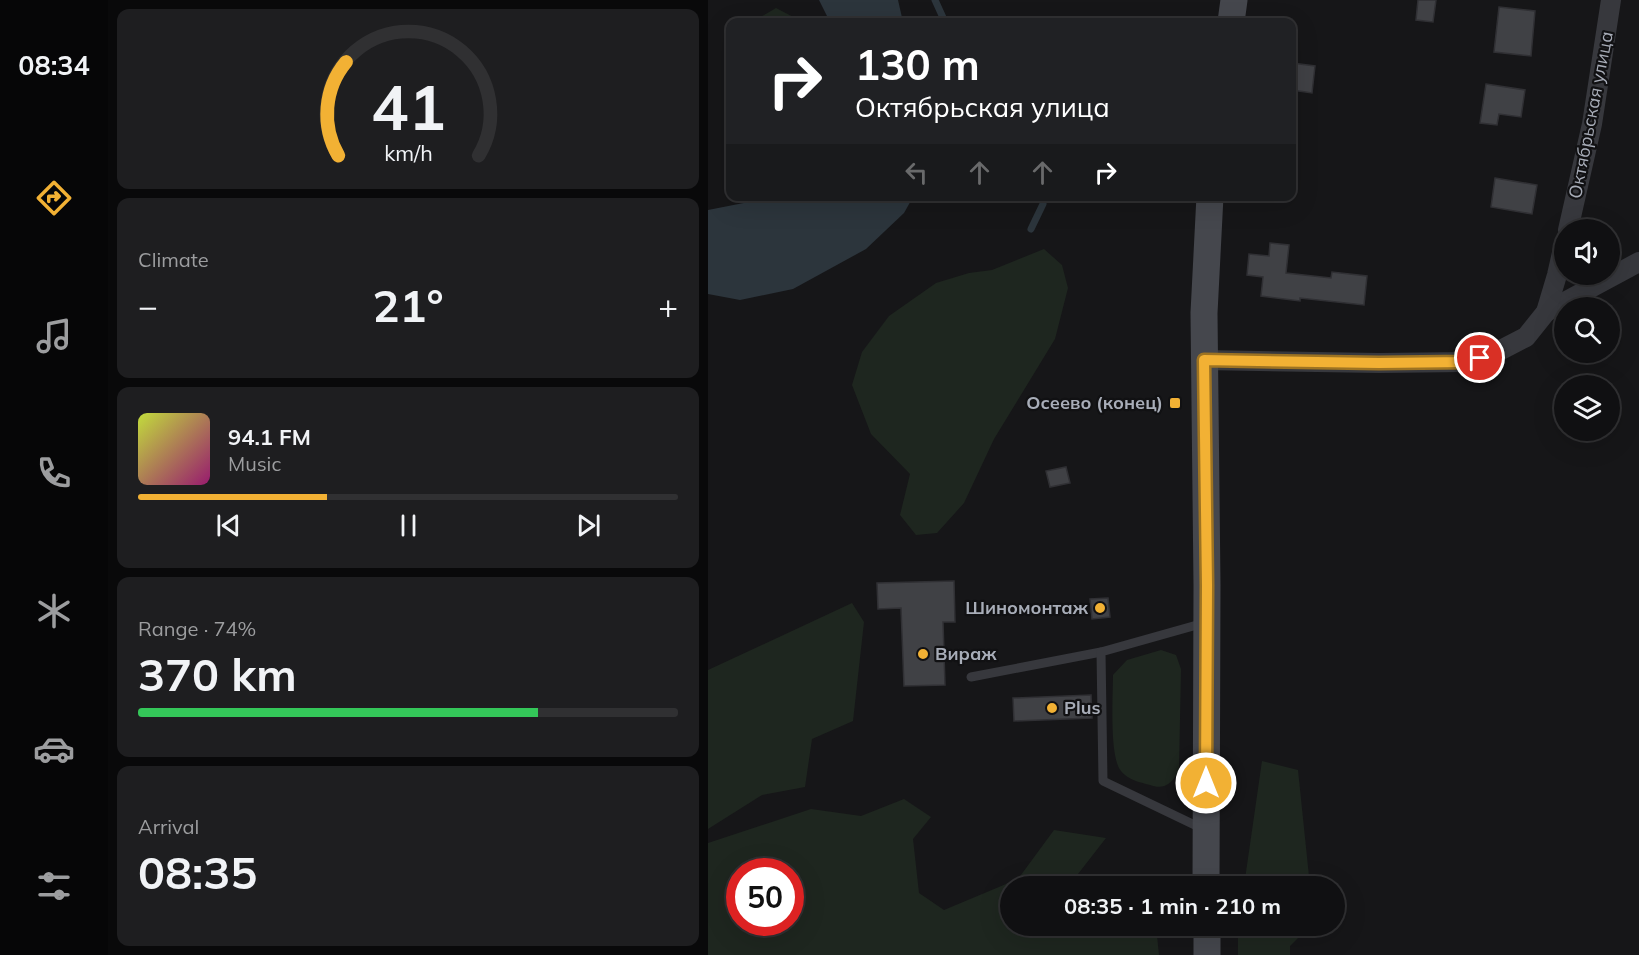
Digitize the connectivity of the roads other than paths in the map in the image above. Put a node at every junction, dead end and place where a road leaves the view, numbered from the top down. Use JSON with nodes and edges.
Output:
{"nodes":[{"id":1,"x":1234,"y":0,"type":"edge"},
{"id":2,"x":1611,"y":0,"type":"edge"},
{"id":3,"x":1232,"y":18,"type":"edge"},
{"id":4,"x":1210,"y":201,"type":"edge"},
{"id":5,"x":1570,"y":219,"type":"edge"},
{"id":6,"x":1639,"y":262,"type":"edge"},
{"id":7,"x":1554,"y":285,"type":"edge"},
{"id":8,"x":1546,"y":312,"type":"junction"},
{"id":9,"x":1204,"y":360,"type":"junction"},
{"id":10,"x":1206,"y":622,"type":"junction"},
{"id":11,"x":1101,"y":652,"type":"junction"},
{"id":12,"x":970,"y":677,"type":"dead end"},
{"id":13,"x":1206,"y":831,"type":"junction"},
{"id":14,"x":1206,"y":876,"type":"edge"},
{"id":15,"x":1206,"y":936,"type":"edge"},
{"id":16,"x":1207,"y":955,"type":"edge"}],
"edges":[{"from":1,"to":3,"type":"main road"},
{"from":2,"to":5,"type":"street","name":"Октябрьская улица"},
{"from":4,"to":9,"type":"main road"},
{"from":6,"to":8,"type":"street"},
{"from":7,"to":8,"type":"street"},
{"from":8,"to":9,"type":"street"},
{"from":9,"to":10,"type":"main road"},
{"from":10,"to":11,"type":"lane"},
{"from":10,"to":13,"type":"main road"},
{"from":11,"to":12,"type":"lane"},
{"from":11,"to":13,"type":"lane"},
{"from":13,"to":14,"type":"main road"},
{"from":15,"to":16,"type":"main road"}]}
